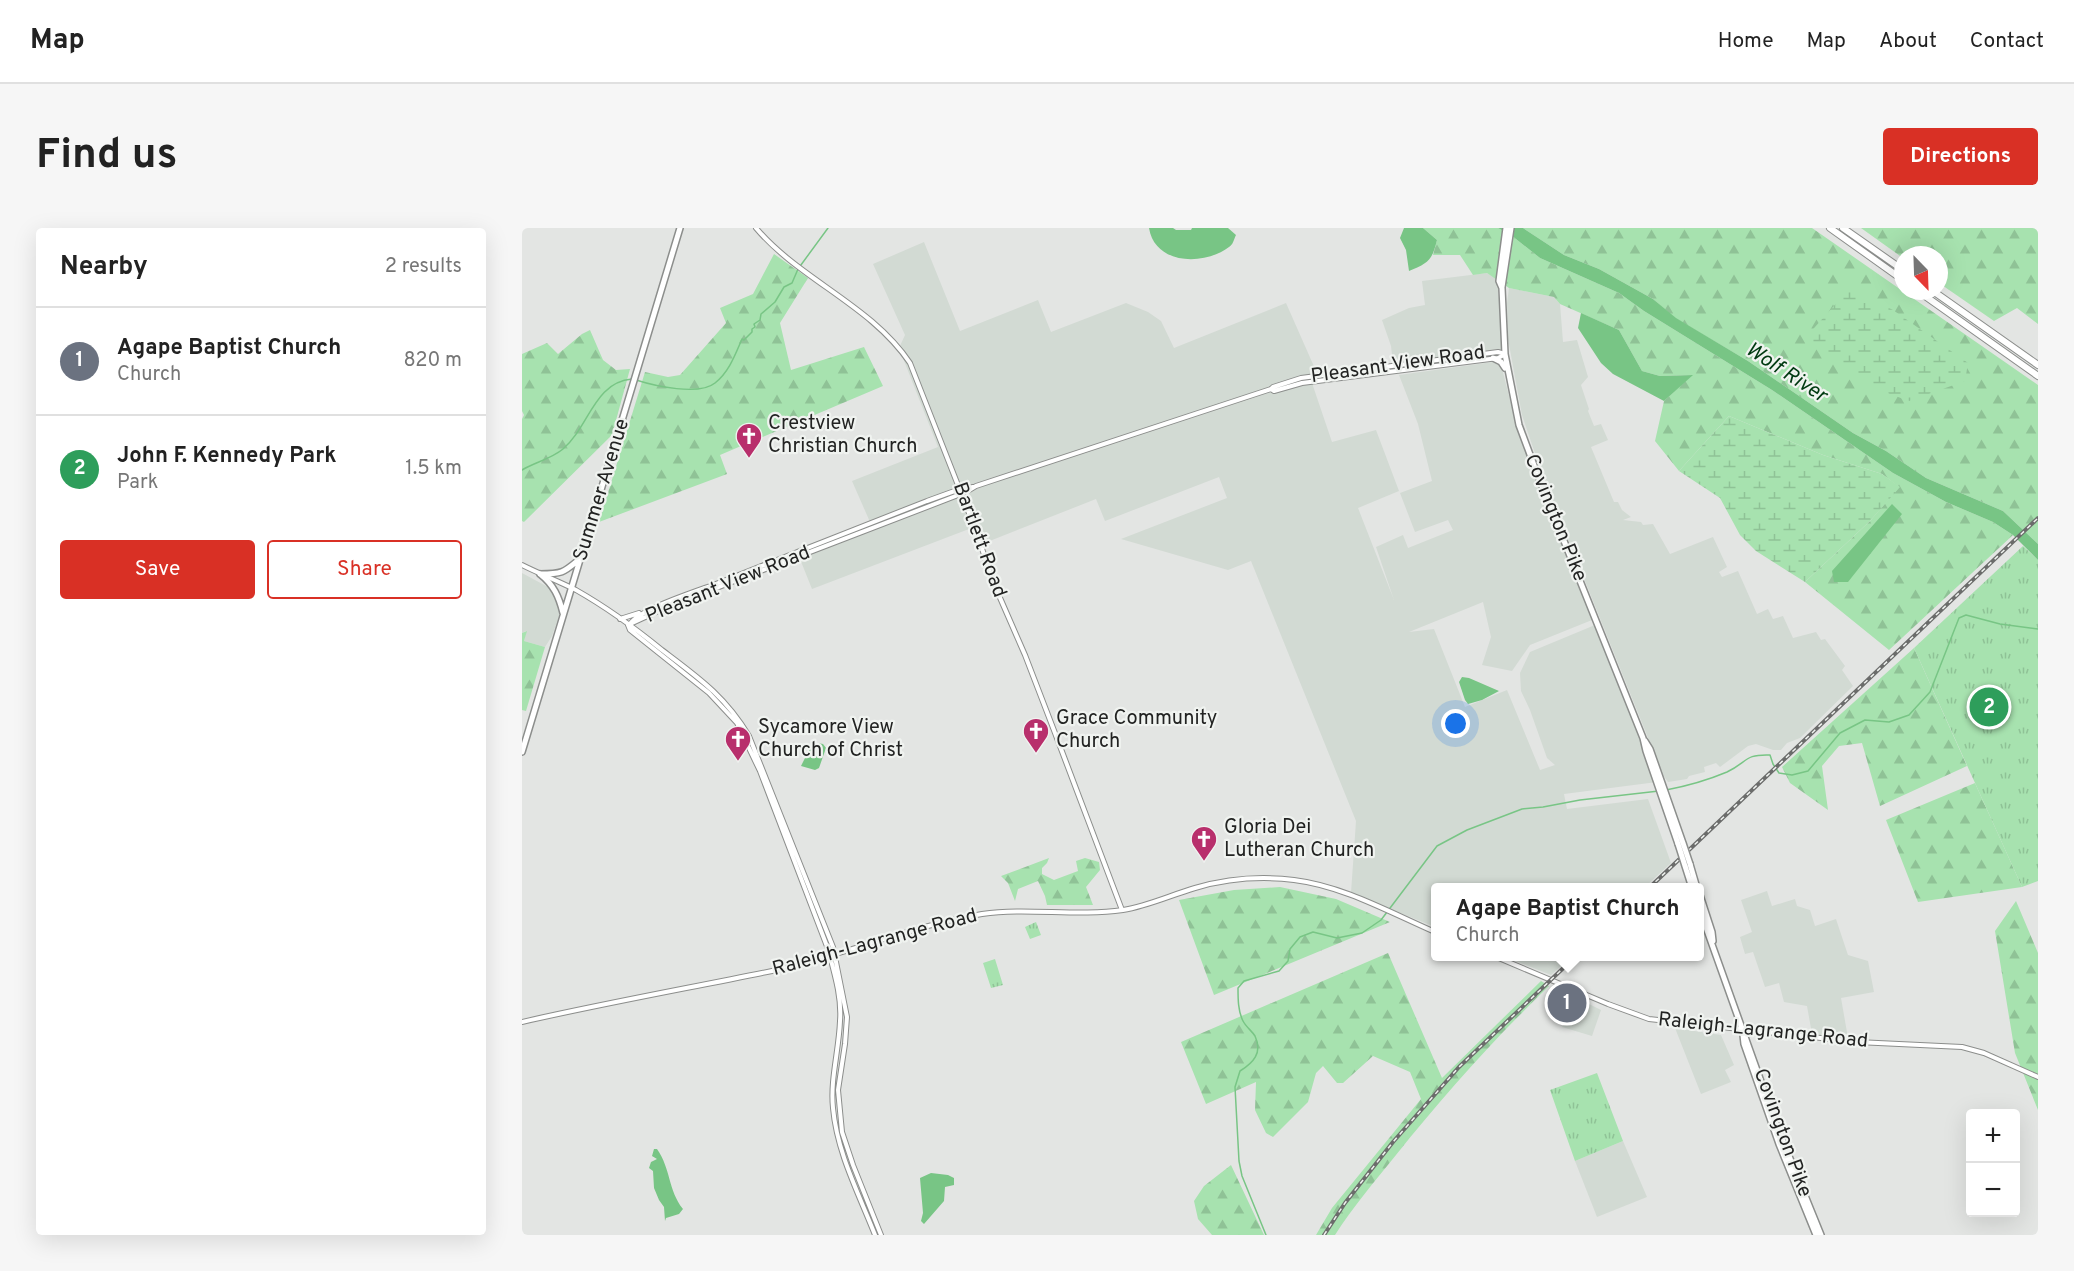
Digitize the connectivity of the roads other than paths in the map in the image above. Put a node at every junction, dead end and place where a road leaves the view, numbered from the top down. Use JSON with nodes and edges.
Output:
{"nodes":[{"id":1,"x":680,"y":228,"type":"edge"},
{"id":2,"x":756,"y":228,"type":"edge"},
{"id":3,"x":1506,"y":228,"type":"edge"},
{"id":4,"x":1510,"y":228,"type":"edge"},
{"id":5,"x":1830,"y":228,"type":"edge"},
{"id":6,"x":1844,"y":228,"type":"edge"},
{"id":7,"x":1894,"y":264,"type":"edge"},
{"id":8,"x":1894,"y":274,"type":"edge"},
{"id":9,"x":1502,"y":281,"type":"junction"},
{"id":10,"x":1931,"y":300,"type":"edge"},
{"id":11,"x":1946,"y":300,"type":"edge"},
{"id":12,"x":1505,"y":354,"type":"junction"},
{"id":13,"x":1471,"y":358,"type":"junction"},
{"id":14,"x":1493,"y":358,"type":"junction"},
{"id":15,"x":2038,"y":365,"type":"edge"},
{"id":16,"x":1508,"y":372,"type":"junction"},
{"id":17,"x":2038,"y":376,"type":"edge"},
{"id":18,"x":961,"y":491,"type":"junction"},
{"id":19,"x":581,"y":558,"type":"junction"},
{"id":20,"x":522,"y":565,"type":"edge"},
{"id":21,"x":540,"y":574,"type":"junction"},
{"id":22,"x":736,"y":578,"type":"junction"},
{"id":23,"x":573,"y":589,"type":"junction"},
{"id":24,"x":648,"y":611,"type":"junction"},
{"id":25,"x":564,"y":614,"type":"junction"},
{"id":26,"x":620,"y":619,"type":"junction"},
{"id":27,"x":628,"y":625,"type":"junction"},
{"id":28,"x":522,"y":752,"type":"edge"},
{"id":29,"x":1688,"y":865,"type":"junction"},
{"id":30,"x":1691,"y":883,"type":"edge"},
{"id":31,"x":1696,"y":883,"type":"edge"},
{"id":32,"x":1704,"y":907,"type":"edge"},
{"id":33,"x":1122,"y":910,"type":"junction"},
{"id":34,"x":1704,"y":921,"type":"edge"},
{"id":35,"x":1431,"y":930,"type":"edge"},
{"id":36,"x":1713,"y":945,"type":"junction"},
{"id":37,"x":832,"y":954,"type":"junction"},
{"id":38,"x":1504,"y":961,"type":"edge"},
{"id":39,"x":840,"y":993,"type":"junction"},
{"id":40,"x":522,"y":1022,"type":"edge"},
{"id":41,"x":1743,"y":1030,"type":"junction"},
{"id":42,"x":2038,"y":1077,"type":"edge"},
{"id":43,"x":846,"y":1148,"type":"junction"},
{"id":44,"x":841,"y":1150,"type":"junction"},
{"id":45,"x":850,"y":1166,"type":"junction"},
{"id":46,"x":872,"y":1220,"type":"junction"},
{"id":47,"x":875,"y":1235,"type":"edge"},
{"id":48,"x":881,"y":1235,"type":"edge"},
{"id":49,"x":1816,"y":1235,"type":"edge"},
{"id":50,"x":1821,"y":1235,"type":"edge"}],
"edges":[{"from":1,"to":19,"type":"main road","name":"Summer Avenue"},
{"from":2,"to":18,"type":"main road","name":"Bartlett Road"},
{"from":3,"to":9,"type":"main road","name":"Covington Pike"},
{"from":4,"to":9,"type":"main road","name":"Covington Pike"},
{"from":5,"to":8,"type":"highway"},
{"from":6,"to":7,"type":"highway"},
{"from":9,"to":12,"type":"main road","name":"Covington Pike"},
{"from":10,"to":17,"type":"highway"},
{"from":11,"to":15,"type":"highway"},
{"from":12,"to":13,"type":"main road","name":"Pleasant View Road"},
{"from":12,"to":14,"type":"main road","name":"Pleasant View Road"},
{"from":12,"to":16,"type":"main road","name":"Covington Pike"},
{"from":13,"to":14,"type":"main road","name":"Pleasant View Road"},
{"from":13,"to":18,"type":"main road","name":"Pleasant View Road"},
{"from":14,"to":16,"type":"main road"},
{"from":16,"to":29,"type":"main road","name":"Covington Pike","bridge":true},
{"from":18,"to":22,"type":"main road","name":"Pleasant View Road"},
{"from":18,"to":33,"type":"main road","name":"Bartlett Road"},
{"from":19,"to":21,"type":"main road"},
{"from":19,"to":23,"type":"main road","name":"Summer Avenue"},
{"from":20,"to":21,"type":"main road"},
{"from":21,"to":23,"type":"main road"},
{"from":21,"to":25,"type":"main road"},
{"from":22,"to":24,"type":"main road","name":"Pleasant View Road"},
{"from":22,"to":27,"type":"main road","name":"Pleasant View Road"},
{"from":23,"to":25,"type":"main road","name":"Summer Avenue"},
{"from":23,"to":26,"type":"main road"},
{"from":24,"to":26,"type":"main road"},
{"from":24,"to":27,"type":"main road","name":"Pleasant View Road"},
{"from":25,"to":28,"type":"main road","name":"Summer Avenue"},
{"from":26,"to":27,"type":"main road"},
{"from":27,"to":37,"type":"main road"},
{"from":29,"to":30,"type":"main road","name":"Covington Pike"},
{"from":29,"to":31,"type":"main road","name":"Covington Pike"},
{"from":32,"to":36,"type":"main road","name":"Covington Pike"},
{"from":33,"to":35,"type":"main road","name":"Raleigh-Lagrange Road"},
{"from":33,"to":37,"type":"main road","name":"Raleigh-Lagrange Road"},
{"from":34,"to":36,"type":"main road","name":"Covington Pike"},
{"from":36,"to":41,"type":"main road","name":"Covington Pike"},
{"from":37,"to":39,"type":"main road"},
{"from":37,"to":40,"type":"main road","name":"Raleigh-Lagrange Road"},
{"from":38,"to":41,"type":"main road","name":"Raleigh-Lagrange Road"},
{"from":39,"to":43,"type":"main road"},
{"from":39,"to":44,"type":"main road"},
{"from":41,"to":42,"type":"main road","name":"Raleigh-Lagrange Road"},
{"from":41,"to":49,"type":"main road","name":"Covington Pike"},
{"from":41,"to":50,"type":"main road","name":"Covington Pike"},
{"from":43,"to":44,"type":"main road"},
{"from":43,"to":45,"type":"main road"},
{"from":44,"to":45,"type":"main road"},
{"from":45,"to":46,"type":"main road"},
{"from":46,"to":47,"type":"main road"},
{"from":46,"to":48,"type":"main road"}]}
